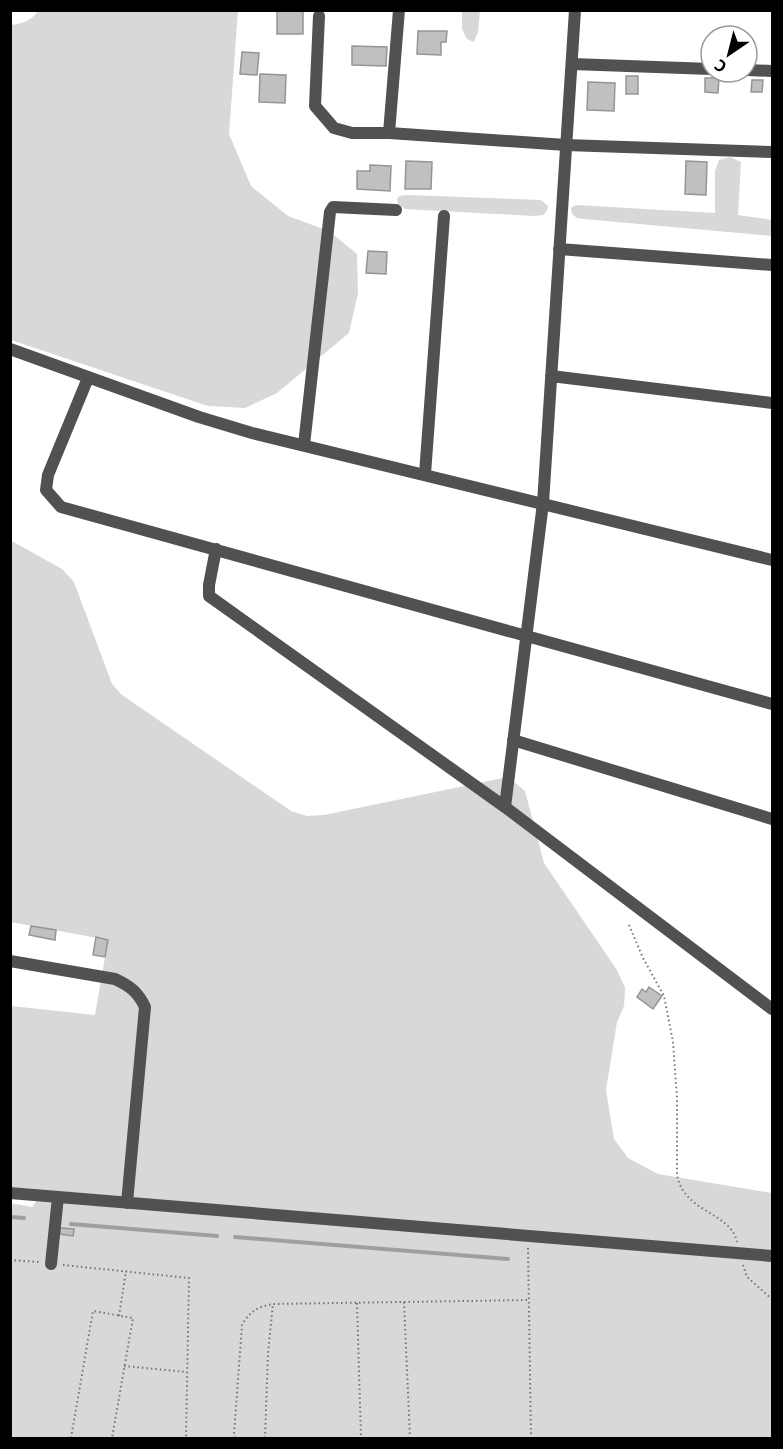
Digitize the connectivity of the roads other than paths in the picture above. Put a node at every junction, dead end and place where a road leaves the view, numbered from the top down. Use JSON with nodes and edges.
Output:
{"nodes":[{"id":1,"x":399,"y":10,"type":"edge"},
{"id":2,"x":575,"y":10,"type":"edge"},
{"id":3,"x":319,"y":16,"type":"dead end"},
{"id":4,"x":572,"y":64,"type":"junction"},
{"id":5,"x":699,"y":69,"type":"edge"},
{"id":6,"x":389,"y":133,"type":"junction"},
{"id":7,"x":566,"y":145,"type":"junction"},
{"id":8,"x":772,"y":152,"type":"edge"},
{"id":9,"x":396,"y":210,"type":"dead end"},
{"id":10,"x":444,"y":216,"type":"dead end"},
{"id":11,"x":560,"y":249,"type":"junction"},
{"id":12,"x":772,"y":266,"type":"edge"},
{"id":13,"x":10,"y":349,"type":"edge"},
{"id":14,"x":551,"y":376,"type":"junction"},
{"id":15,"x":88,"y":378,"type":"junction"},
{"id":16,"x":772,"y":403,"type":"edge"},
{"id":17,"x":304,"y":445,"type":"junction"},
{"id":18,"x":425,"y":474,"type":"junction"},
{"id":19,"x":543,"y":503,"type":"junction"},
{"id":20,"x":216,"y":549,"type":"junction"},
{"id":21,"x":772,"y":560,"type":"edge"},
{"id":22,"x":526,"y":635,"type":"junction"},
{"id":23,"x":772,"y":704,"type":"edge"},
{"id":24,"x":513,"y":740,"type":"junction"},
{"id":25,"x":505,"y":807,"type":"junction"},
{"id":26,"x":772,"y":819,"type":"edge"},
{"id":27,"x":10,"y":961,"type":"edge"},
{"id":28,"x":772,"y":1009,"type":"edge"},
{"id":29,"x":10,"y":1193,"type":"edge"},
{"id":30,"x":58,"y":1197,"type":"junction"},
{"id":31,"x":127,"y":1203,"type":"junction"},
{"id":32,"x":772,"y":1256,"type":"edge"},
{"id":33,"x":51,"y":1264,"type":"road end"}],
"edges":[{"from":1,"to":6,"type":"lane"},
{"from":2,"to":4,"type":"lane"},
{"from":3,"to":6,"type":"lane"},
{"from":4,"to":5,"type":"lane"},
{"from":4,"to":7,"type":"lane"},
{"from":6,"to":7,"type":"lane"},
{"from":7,"to":8,"type":"lane"},
{"from":7,"to":11,"type":"lane"},
{"from":9,"to":17,"type":"lane"},
{"from":10,"to":18,"type":"lane"},
{"from":11,"to":12,"type":"lane"},
{"from":11,"to":14,"type":"lane"},
{"from":13,"to":15,"type":"lane"},
{"from":14,"to":16,"type":"lane"},
{"from":14,"to":19,"type":"lane"},
{"from":15,"to":17,"type":"lane"},
{"from":15,"to":20,"type":"lane"},
{"from":17,"to":18,"type":"lane"},
{"from":18,"to":19,"type":"lane"},
{"from":19,"to":21,"type":"lane"},
{"from":19,"to":22,"type":"lane"},
{"from":20,"to":22,"type":"lane"},
{"from":20,"to":25,"type":"lane"},
{"from":22,"to":23,"type":"lane"},
{"from":22,"to":24,"type":"lane"},
{"from":24,"to":25,"type":"lane"},
{"from":24,"to":26,"type":"lane"},
{"from":25,"to":28,"type":"lane"},
{"from":27,"to":31,"type":"lane"},
{"from":29,"to":30,"type":"lane"},
{"from":30,"to":31,"type":"lane"},
{"from":30,"to":33,"type":"lane"},
{"from":31,"to":32,"type":"lane"}]}
